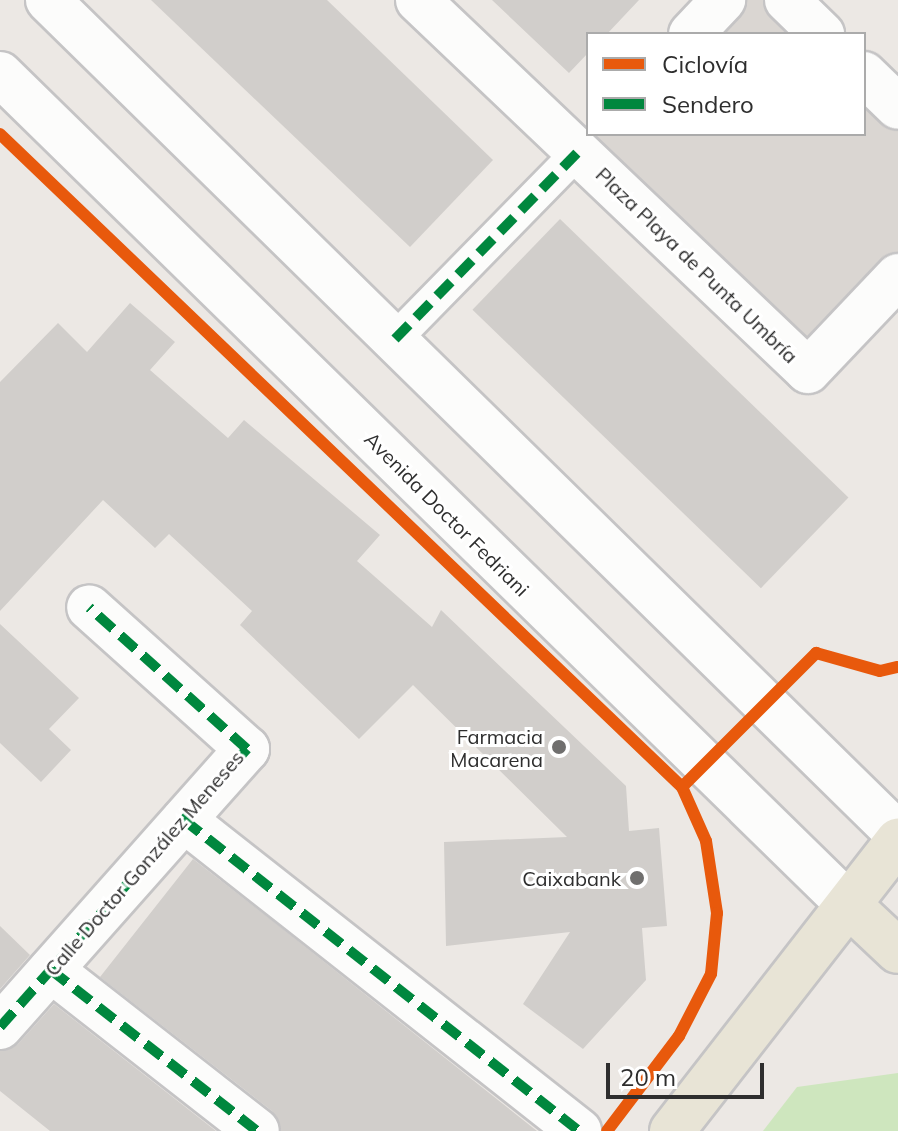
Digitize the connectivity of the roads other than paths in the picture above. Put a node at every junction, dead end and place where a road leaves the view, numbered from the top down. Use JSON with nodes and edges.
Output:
{"nodes":[{"id":1,"x":48,"y":0,"type":"edge"},
{"id":2,"x":418,"y":0,"type":"edge"},
{"id":3,"x":723,"y":0,"type":"edge"},
{"id":4,"x":787,"y":0,"type":"edge"},
{"id":5,"x":693,"y":32,"type":"edge"},
{"id":6,"x":820,"y":32,"type":"edge"},
{"id":7,"x":0,"y":74,"type":"edge"},
{"id":8,"x":866,"y":76,"type":"edge"},
{"id":9,"x":898,"y":107,"type":"edge"},
{"id":10,"x":587,"y":142,"type":"edge"},
{"id":11,"x":898,"y":276,"type":"edge"},
{"id":12,"x":395,"y":339,"type":"junction"},
{"id":13,"x":89,"y":607,"type":"dead end"},
{"id":14,"x":184,"y":820,"type":"junction"},
{"id":15,"x":898,"y":834,"type":"edge"},
{"id":16,"x":898,"y":841,"type":"edge"},
{"id":17,"x":849,"y":905,"type":"junction"},
{"id":18,"x":898,"y":951,"type":"edge"},
{"id":19,"x":51,"y":970,"type":"junction"},
{"id":20,"x":0,"y":1027,"type":"edge"},
{"id":21,"x":257,"y":1131,"type":"edge"},
{"id":22,"x":579,"y":1131,"type":"edge"},
{"id":23,"x":672,"y":1131,"type":"edge"}],
"edges":[{"from":1,"to":12,"type":"main road"},
{"from":2,"to":10,"type":"main road"},
{"from":3,"to":5,"type":"main road"},
{"from":4,"to":6,"type":"main road"},
{"from":7,"to":17,"type":"main road","name":"Avenida Doctor Fedriani"},
{"from":8,"to":9,"type":"main road"},
{"from":10,"to":11,"type":"main road","name":"Plaza Playa de Punta Umbría"},
{"from":10,"to":12,"type":"street","name":"Plaza Playa de Punta Umbría"},
{"from":12,"to":15,"type":"main road"},
{"from":13,"to":14,"type":"main road","name":"Calle Doctor González Meneses"},
{"from":14,"to":19,"type":"main road","name":"Calle Doctor González Meneses"},
{"from":14,"to":22,"type":"main road"},
{"from":16,"to":17,"type":"main road"},
{"from":17,"to":18,"type":"main road","name":"Avenida Doctor Fedriani"},
{"from":17,"to":23,"type":"main road"},
{"from":19,"to":20,"type":"main road","name":"Calle Doctor González Meneses"},
{"from":19,"to":21,"type":"main road"}]}
